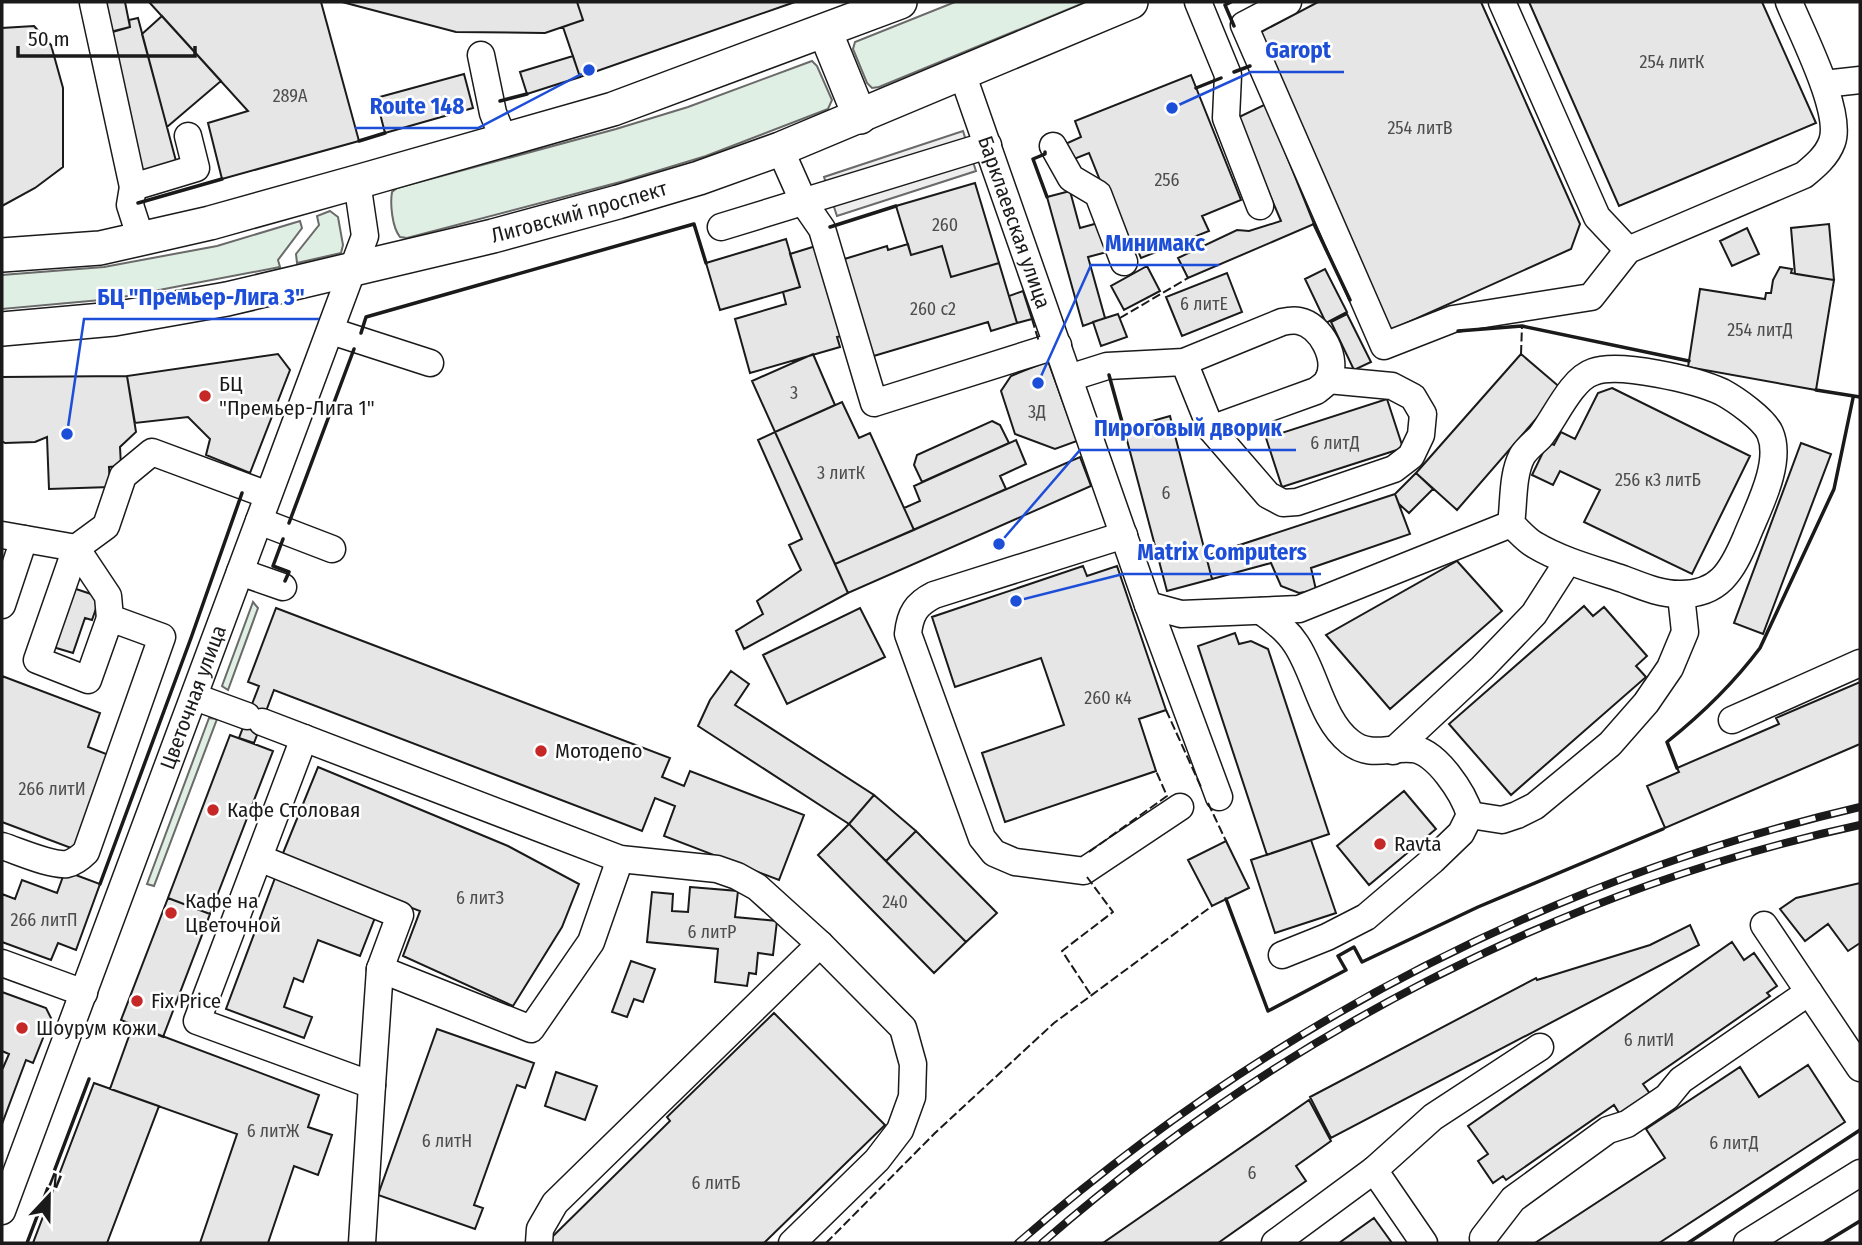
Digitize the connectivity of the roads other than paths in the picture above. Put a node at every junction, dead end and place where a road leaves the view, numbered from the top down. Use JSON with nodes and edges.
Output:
{"nodes":[{"id":1,"x":900,"y":2,"type":"edge"},
{"id":2,"x":1131,"y":2,"type":"edge"},
{"id":3,"x":1198,"y":2,"type":"edge"},
{"id":4,"x":1288,"y":2,"type":"edge"},
{"id":5,"x":1502,"y":2,"type":"edge"},
{"id":6,"x":1789,"y":2,"type":"edge"},
{"id":7,"x":93,"y":3,"type":"edge"},
{"id":8,"x":825,"y":31,"type":"junction"},
{"id":9,"x":481,"y":55,"type":"dead end"},
{"id":10,"x":962,"y":73,"type":"junction"},
{"id":11,"x":1860,"y":80,"type":"edge"},
{"id":12,"x":1824,"y":84,"type":"junction"},
{"id":13,"x":860,"y":117,"type":"junction"},
{"id":14,"x":188,"y":136,"type":"dead end"},
{"id":15,"x":504,"y":140,"type":"junction"},
{"id":16,"x":988,"y":145,"type":"junction"},
{"id":17,"x":1053,"y":146,"type":"dead end"},
{"id":18,"x":780,"y":149,"type":"junction"},
{"id":19,"x":357,"y":182,"type":"junction"},
{"id":20,"x":132,"y":187,"type":"junction"},
{"id":21,"x":804,"y":204,"type":"junction"},
{"id":22,"x":1260,"y":206,"type":"dead end"},
{"id":23,"x":721,"y":228,"type":"dead end"},
{"id":24,"x":141,"y":239,"type":"junction"},
{"id":25,"x":1628,"y":250,"type":"junction"},
{"id":26,"x":2,"y":255,"type":"edge"},
{"id":27,"x":1124,"y":262,"type":"dead end"},
{"id":28,"x":353,"y":270,"type":"junction"},
{"id":29,"x":2,"y":329,"type":"edge"},
{"id":30,"x":331,"y":331,"type":"junction"},
{"id":31,"x":1058,"y":345,"type":"junction"},
{"id":32,"x":1184,"y":362,"type":"junction"},
{"id":33,"x":430,"y":363,"type":"dead end"},
{"id":34,"x":1069,"y":378,"type":"junction"},
{"id":35,"x":1328,"y":380,"type":"junction"},
{"id":36,"x":1211,"y":429,"type":"junction"},
{"id":37,"x":268,"y":495,"type":"junction"},
{"id":38,"x":259,"y":521,"type":"junction"},
{"id":39,"x":1511,"y":524,"type":"junction"},
{"id":40,"x":1124,"y":535,"type":"junction"},
{"id":41,"x":13,"y":537,"type":"edge"},
{"id":42,"x":76,"y":548,"type":"junction"},
{"id":43,"x":332,"y":549,"type":"dead end"},
{"id":44,"x":1568,"y":561,"type":"junction"},
{"id":45,"x":240,"y":572,"type":"junction"},
{"id":46,"x":283,"y":587,"type":"dead end"},
{"id":47,"x":1681,"y":595,"type":"junction"},
{"id":48,"x":2,"y":605,"type":"edge"},
{"id":49,"x":1148,"y":605,"type":"junction"},
{"id":50,"x":1261,"y":611,"type":"junction"},
{"id":51,"x":110,"y":618,"type":"junction"},
{"id":52,"x":1860,"y":663,"type":"edge"},
{"id":53,"x":195,"y":697,"type":"junction"},
{"id":54,"x":1732,"y":720,"type":"dead end"},
{"id":55,"x":304,"y":738,"type":"junction"},
{"id":56,"x":1393,"y":751,"type":"junction"},
{"id":57,"x":1219,"y":797,"type":"dead end"},
{"id":58,"x":1180,"y":807,"type":"dead end"},
{"id":59,"x":1470,"y":815,"type":"junction"},
{"id":60,"x":2,"y":846,"type":"edge"},
{"id":61,"x":259,"y":858,"type":"junction"},
{"id":62,"x":620,"y":859,"type":"junction"},
{"id":63,"x":1763,"y":925,"type":"dead end"},
{"id":64,"x":820,"y":944,"type":"junction"},
{"id":65,"x":1282,"y":955,"type":"dead end"},
{"id":66,"x":2,"y":963,"type":"edge"},
{"id":67,"x":380,"y":970,"type":"junction"},
{"id":68,"x":1809,"y":992,"type":"junction"},
{"id":69,"x":84,"y":993,"type":"junction"},
{"id":70,"x":1540,"y":1047,"type":"dead end"},
{"id":71,"x":1860,"y":1068,"type":"edge"},
{"id":72,"x":372,"y":1085,"type":"junction"},
{"id":73,"x":1374,"y":1170,"type":"junction"},
{"id":74,"x":1860,"y":1173,"type":"edge"},
{"id":75,"x":2,"y":1211,"type":"edge"},
{"id":76,"x":1481,"y":1242,"type":"edge"},
{"id":77,"x":362,"y":1243,"type":"edge"},
{"id":78,"x":539,"y":1243,"type":"edge"},
{"id":79,"x":792,"y":1243,"type":"edge"},
{"id":80,"x":1275,"y":1243,"type":"edge"},
{"id":81,"x":1424,"y":1243,"type":"edge"},
{"id":82,"x":1747,"y":1243,"type":"edge"}],
"edges":[{"from":1,"to":8,"type":"main road"},
{"from":2,"to":10,"type":"main road","name":"Лиговский проспект"},
{"from":3,"to":22,"type":"street"},
{"from":4,"to":25,"type":"street"},
{"from":5,"to":25,"type":"street"},
{"from":6,"to":12,"type":"street"},
{"from":7,"to":20,"type":"street"},
{"from":8,"to":13,"type":"main road"},
{"from":8,"to":15,"type":"main road"},
{"from":9,"to":15,"type":"street"},
{"from":10,"to":13,"type":"main road","name":"Лиговский проспект"},
{"from":10,"to":16,"type":"street","name":"Барклаевская улица"},
{"from":11,"to":12,"type":"street"},
{"from":12,"to":25,"type":"street"},
{"from":13,"to":18,"type":"main road","name":"Лиговский проспект"},
{"from":14,"to":20,"type":"street"},
{"from":15,"to":19,"type":"main road"},
{"from":16,"to":21,"type":"street"},
{"from":16,"to":31,"type":"street","name":"Барклаевская улица"},
{"from":17,"to":27,"type":"street"},
{"from":18,"to":21,"type":"street"},
{"from":18,"to":28,"type":"main road","name":"Лиговский проспект"},
{"from":19,"to":24,"type":"main road"},
{"from":19,"to":28,"type":"street","name":"Цветочная улица"},
{"from":20,"to":24,"type":"street"},
{"from":21,"to":23,"type":"street"},
{"from":21,"to":31,"type":"street"},
{"from":24,"to":26,"type":"main road"},
{"from":28,"to":29,"type":"main road","name":"Лиговский проспект"},
{"from":28,"to":30,"type":"street","name":"Цветочная улица"},
{"from":30,"to":33,"type":"street"},
{"from":30,"to":37,"type":"street","name":"Цветочная улица"},
{"from":31,"to":34,"type":"street","name":"Барклаевская улица"},
{"from":32,"to":34,"type":"street"},
{"from":32,"to":35,"type":"street"},
{"from":32,"to":36,"type":"street"},
{"from":34,"to":40,"type":"street","name":"Барклаевская улица"},
{"from":35,"to":36,"type":"street"},
{"from":35,"to":36,"type":"street"},
{"from":37,"to":38,"type":"street","name":"Цветочная улица"},
{"from":37,"to":42,"type":"street"},
{"from":38,"to":43,"type":"street"},
{"from":38,"to":45,"type":"street","name":"Цветочная улица"},
{"from":39,"to":44,"type":"street"},
{"from":39,"to":47,"type":"street"},
{"from":39,"to":50,"type":"street"},
{"from":40,"to":49,"type":"street","name":"Барклаевская улица"},
{"from":40,"to":58,"type":"street"},
{"from":41,"to":42,"type":"street"},
{"from":41,"to":48,"type":"street"},
{"from":42,"to":51,"type":"street"},
{"from":42,"to":51,"type":"street"},
{"from":44,"to":47,"type":"street"},
{"from":44,"to":56,"type":"street"},
{"from":45,"to":46,"type":"street"},
{"from":45,"to":53,"type":"street","name":"Цветочная улица"},
{"from":47,"to":59,"type":"street"},
{"from":49,"to":50,"type":"street"},
{"from":49,"to":57,"type":"street","name":"Барклаевская улица"},
{"from":50,"to":56,"type":"street"},
{"from":51,"to":60,"type":"street"},
{"from":52,"to":54,"type":"street"},
{"from":53,"to":55,"type":"street"},
{"from":53,"to":69,"type":"street","name":"Цветочная улица"},
{"from":55,"to":61,"type":"street"},
{"from":55,"to":62,"type":"street"},
{"from":56,"to":59,"type":"street"},
{"from":59,"to":65,"type":"street"},
{"from":61,"to":67,"type":"street"},
{"from":61,"to":72,"type":"street"},
{"from":62,"to":64,"type":"street"},
{"from":62,"to":67,"type":"street"},
{"from":63,"to":68,"type":"street"},
{"from":64,"to":78,"type":"street"},
{"from":64,"to":79,"type":"street"},
{"from":66,"to":69,"type":"street"},
{"from":67,"to":72,"type":"street"},
{"from":68,"to":71,"type":"street"},
{"from":68,"to":76,"type":"street"},
{"from":69,"to":75,"type":"street","name":"Цветочная улица"},
{"from":70,"to":73,"type":"street"},
{"from":72,"to":77,"type":"street"},
{"from":73,"to":80,"type":"street"},
{"from":73,"to":81,"type":"street"},
{"from":74,"to":82,"type":"street"}]}
